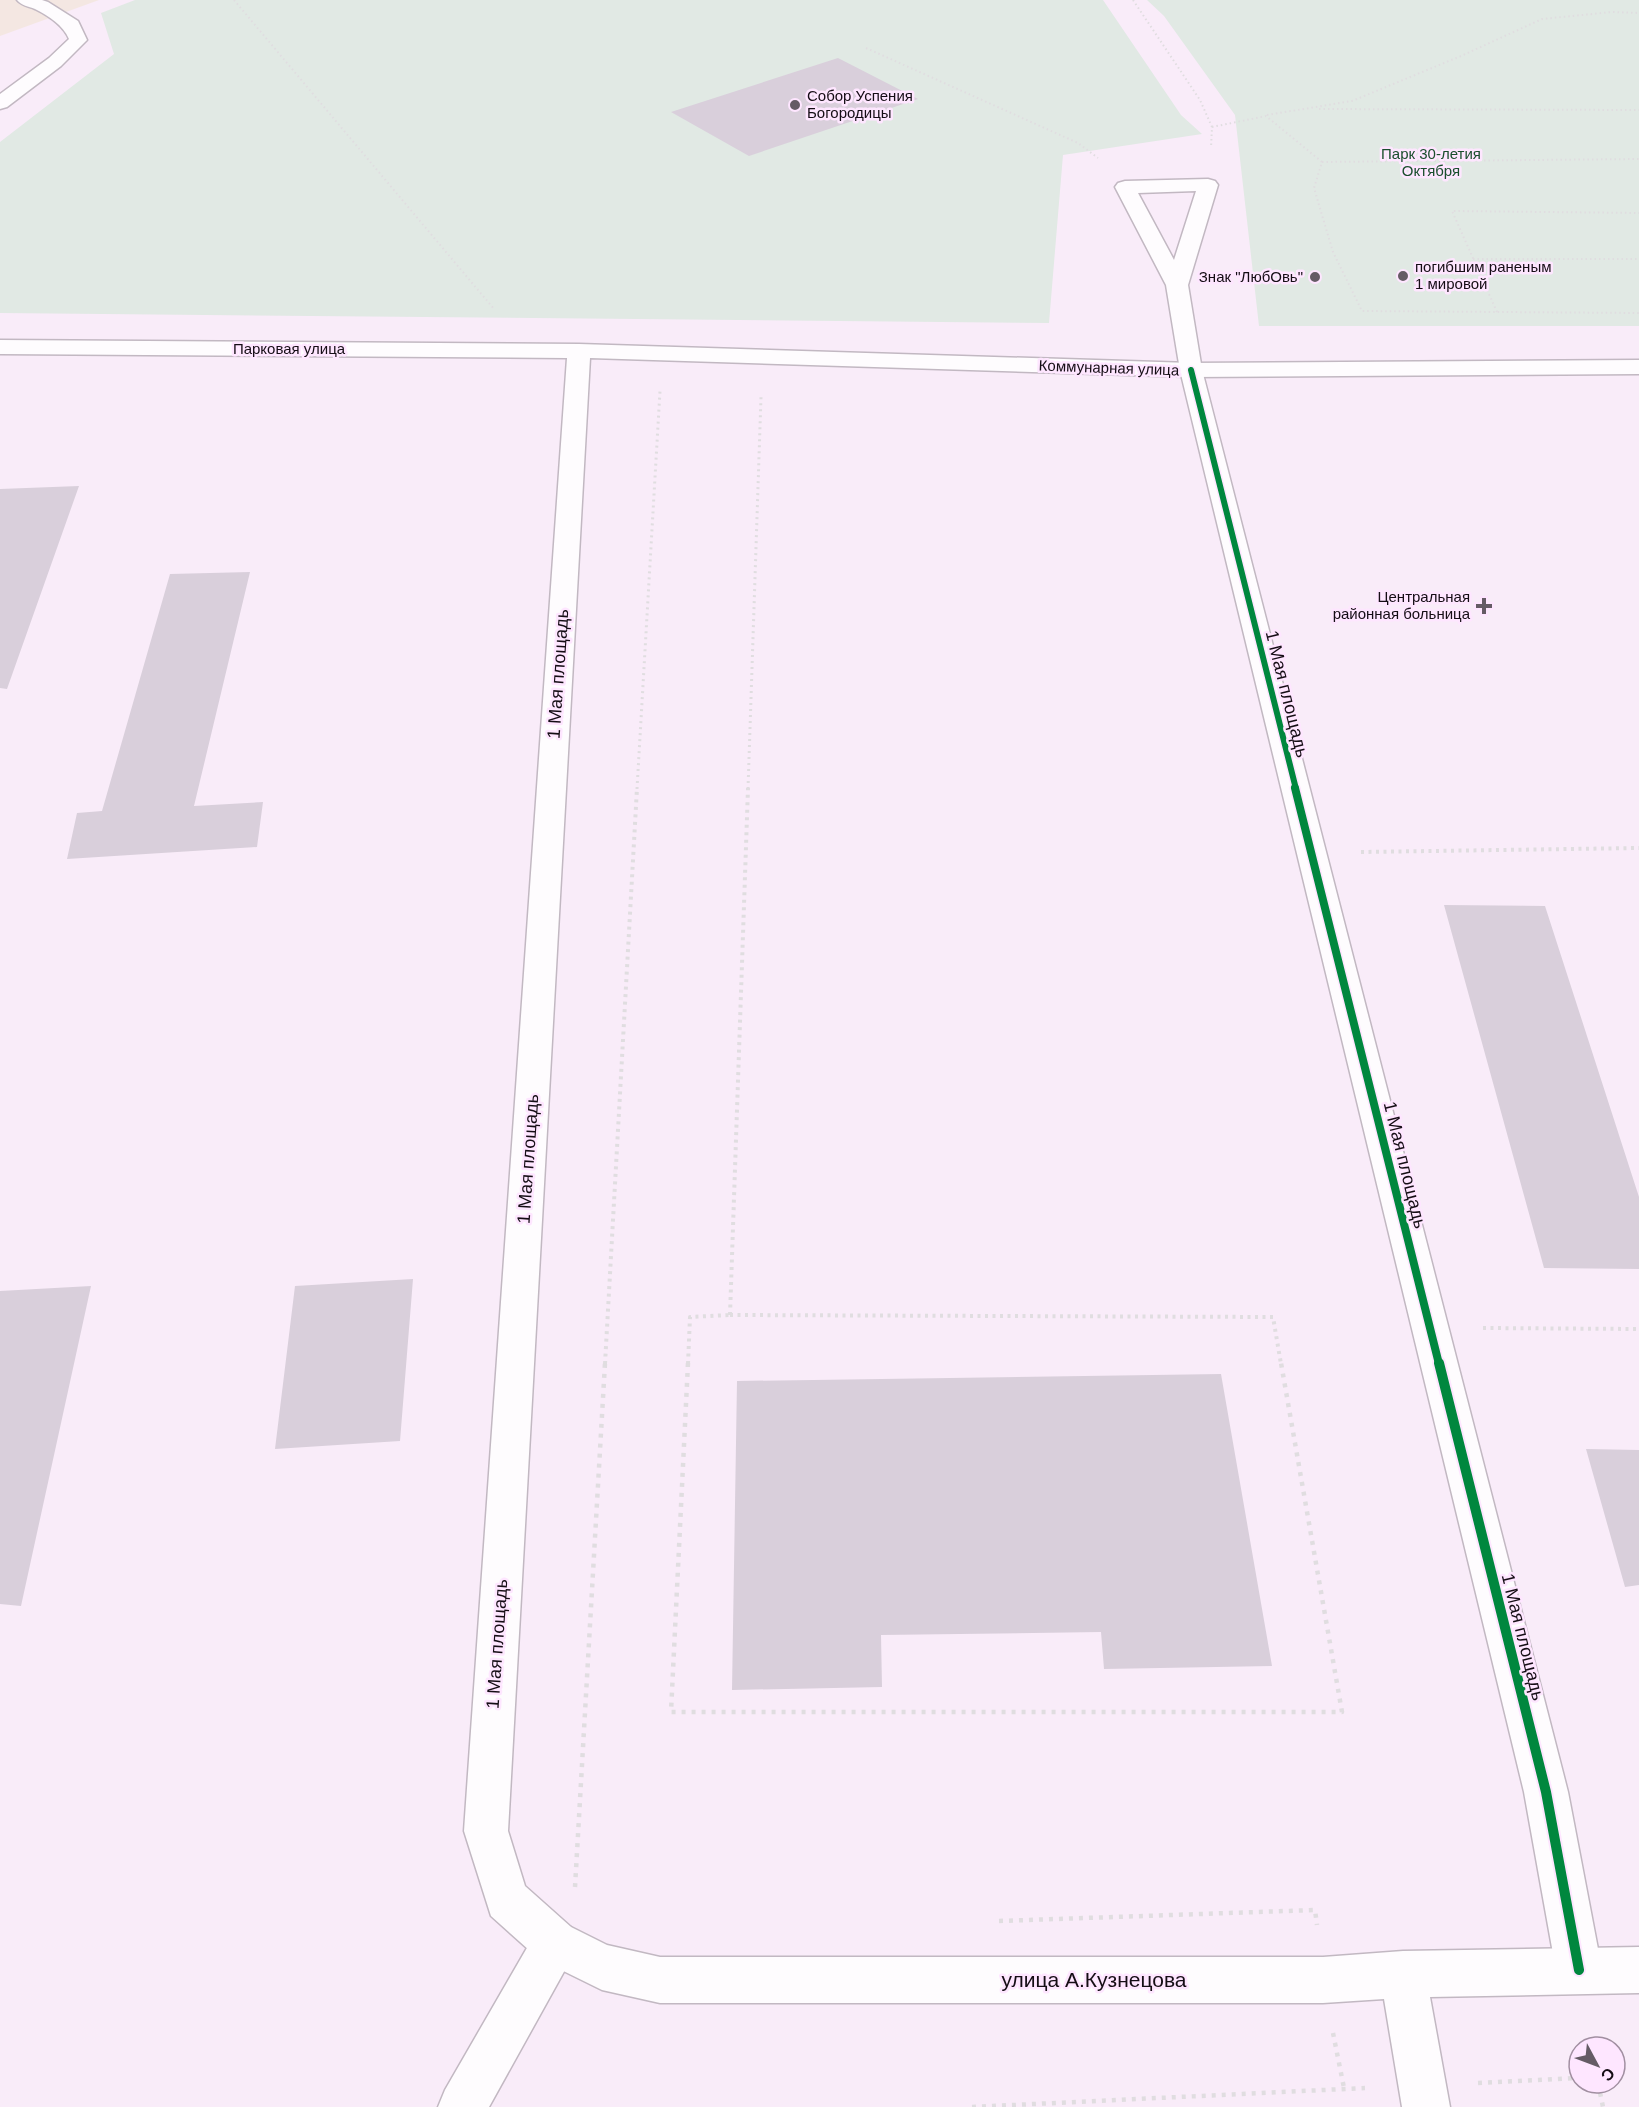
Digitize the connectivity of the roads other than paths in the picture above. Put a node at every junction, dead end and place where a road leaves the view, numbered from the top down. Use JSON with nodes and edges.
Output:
{"nodes":[{"id":1,"x":26,"y":0,"type":"edge"},
{"id":2,"x":0,"y":103,"type":"edge"},
{"id":3,"x":1177,"y":285,"type":"junction"},
{"id":4,"x":0,"y":347,"type":"edge"},
{"id":5,"x":579,"y":351,"type":"junction"},
{"id":6,"x":1639,"y":367,"type":"edge"},
{"id":7,"x":1191,"y":370,"type":"junction"},
{"id":8,"x":555,"y":1943,"type":"junction"},
{"id":9,"x":1579,"y":1970,"type":"junction"},
{"id":10,"x":1639,"y":1970,"type":"edge"},
{"id":11,"x":1404,"y":1974,"type":"junction"},
{"id":12,"x":462,"y":2107,"type":"edge"},
{"id":13,"x":1426,"y":2107,"type":"edge"}],
"edges":[{"from":1,"to":2,"type":"main road"},
{"from":3,"to":3,"type":"main road"},
{"from":3,"to":7,"type":"main road","name":"1 Мая площадь"},
{"from":4,"to":5,"type":"main road","name":"Парковая улица"},
{"from":5,"to":7,"type":"main road","name":"Коммунарная улица"},
{"from":5,"to":8,"type":"main road","name":"1 Мая площадь"},
{"from":6,"to":7,"type":"main road","name":"Коммунарная улица"},
{"from":7,"to":9,"type":"main road","name":"1 Мая площадь"},
{"from":8,"to":11,"type":"main road","name":"улица А.Кузнецова"},
{"from":8,"to":12,"type":"main road"},
{"from":9,"to":10,"type":"main road","name":"улица А.Кузнецова"},
{"from":9,"to":11,"type":"main road","name":"улица А.Кузнецова"},
{"from":11,"to":13,"type":"main road"}]}
